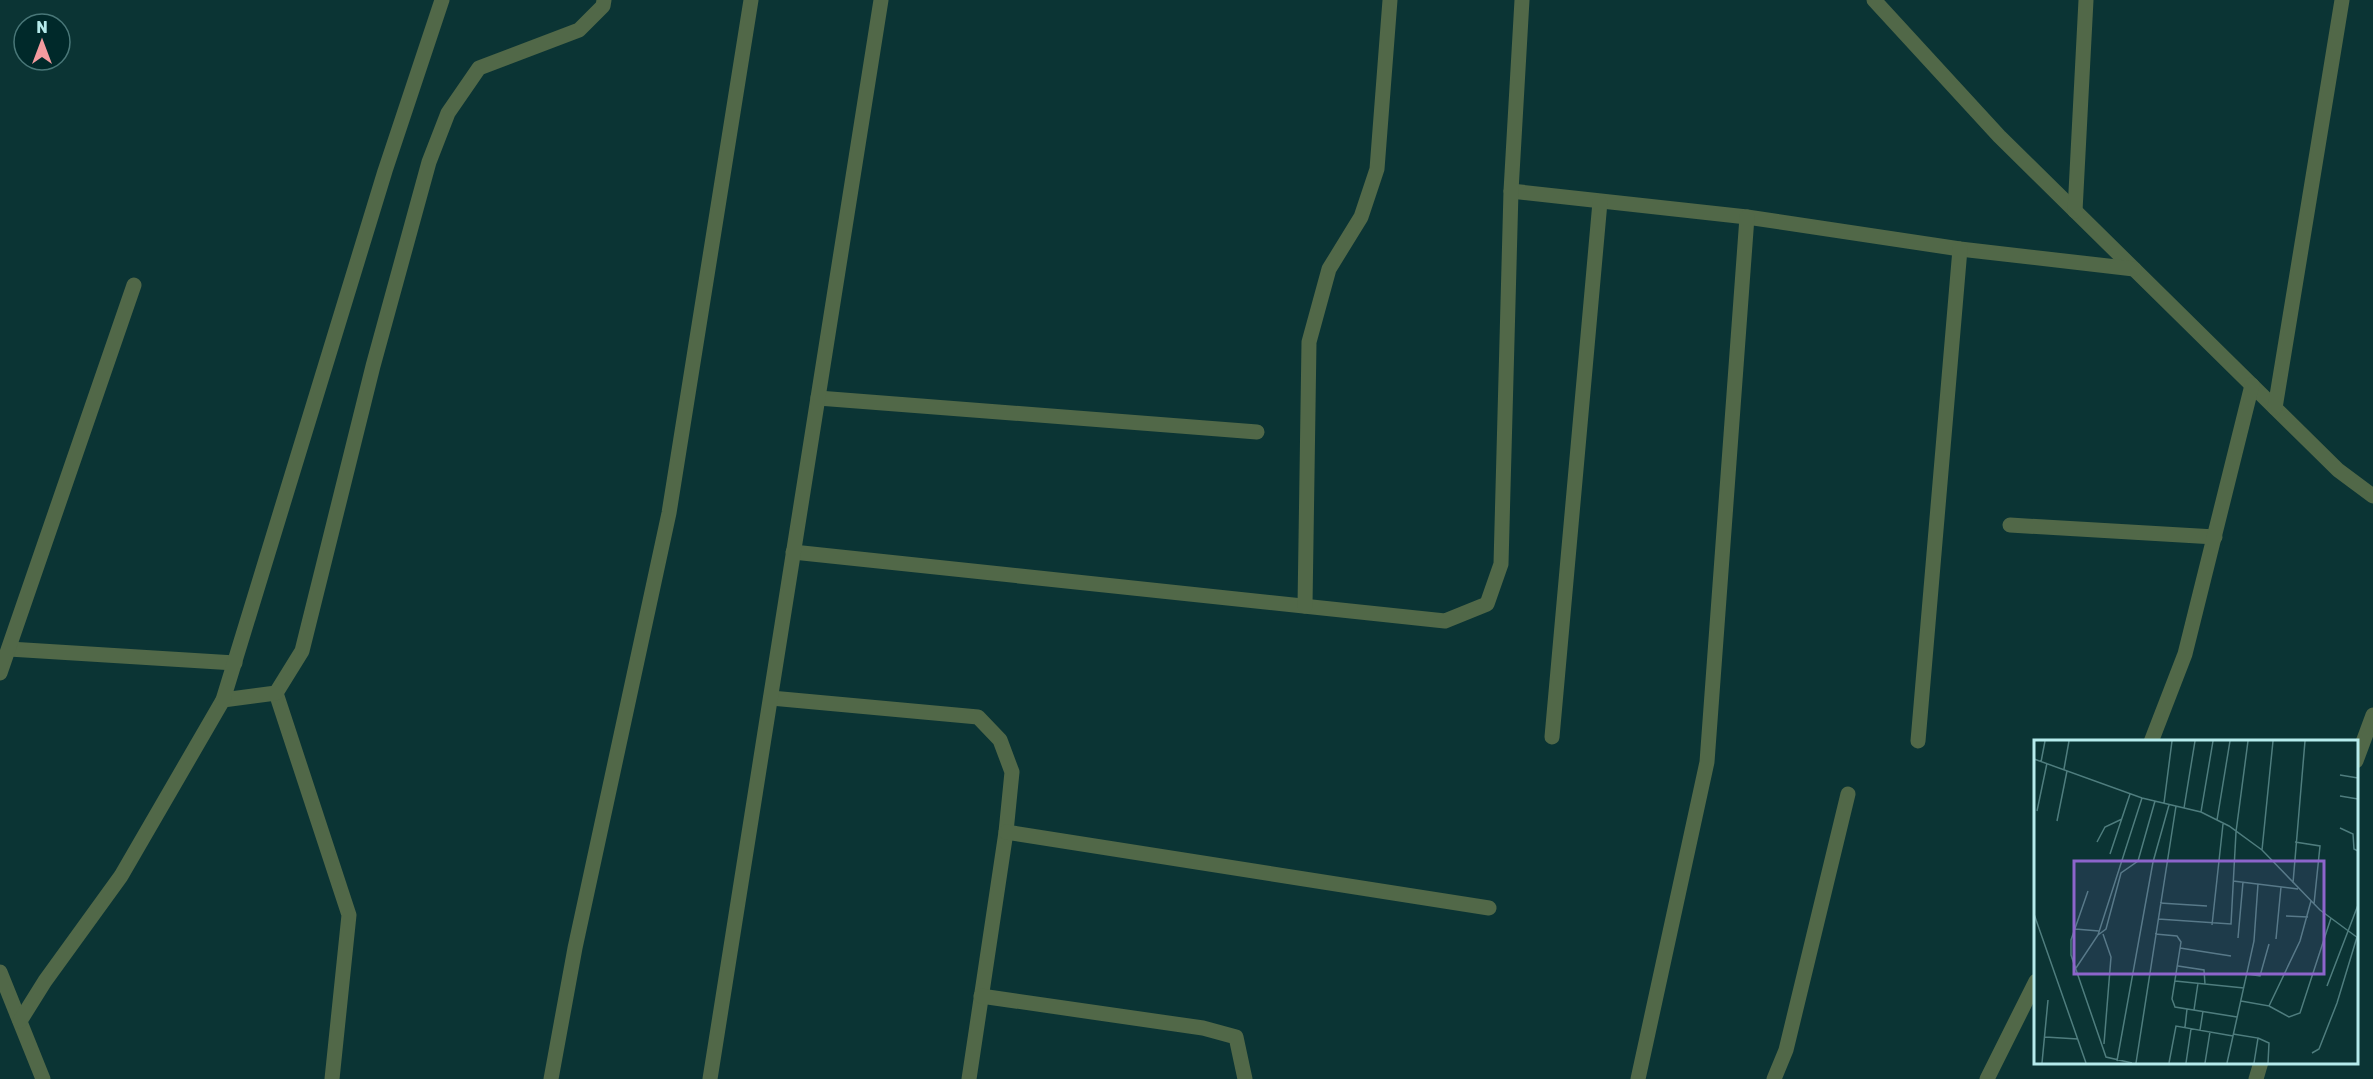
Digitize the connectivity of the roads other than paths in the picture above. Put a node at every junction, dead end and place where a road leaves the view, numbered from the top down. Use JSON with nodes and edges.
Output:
{"nodes":[{"id":1,"x":442,"y":0,"type":"edge"},
{"id":2,"x":604,"y":0,"type":"edge"},
{"id":3,"x":751,"y":0,"type":"edge"},
{"id":4,"x":881,"y":0,"type":"edge"},
{"id":5,"x":1390,"y":0,"type":"edge"},
{"id":6,"x":1522,"y":0,"type":"edge"},
{"id":7,"x":1874,"y":0,"type":"edge"},
{"id":8,"x":2086,"y":0,"type":"edge"},
{"id":9,"x":2342,"y":0,"type":"edge"},
{"id":10,"x":1510,"y":191,"type":"junction"},
{"id":11,"x":1600,"y":202,"type":"junction"},
{"id":12,"x":2075,"y":210,"type":"junction"},
{"id":13,"x":1747,"y":217,"type":"junction"},
{"id":14,"x":1960,"y":249,"type":"junction"},
{"id":15,"x":2134,"y":269,"type":"junction"},
{"id":16,"x":134,"y":285,"type":"dead end"},
{"id":17,"x":2252,"y":385,"type":"junction"},
{"id":18,"x":818,"y":398,"type":"junction"},
{"id":19,"x":2275,"y":408,"type":"junction"},
{"id":20,"x":1257,"y":432,"type":"dead end"},
{"id":21,"x":2373,"y":496,"type":"edge"},
{"id":22,"x":2010,"y":525,"type":"dead end"},
{"id":23,"x":2215,"y":537,"type":"junction"},
{"id":24,"x":793,"y":552,"type":"junction"},
{"id":25,"x":1305,"y":606,"type":"junction"},
{"id":26,"x":9,"y":649,"type":"junction"},
{"id":27,"x":235,"y":663,"type":"junction"},
{"id":28,"x":0,"y":673,"type":"edge"},
{"id":29,"x":276,"y":693,"type":"junction"},
{"id":30,"x":771,"y":698,"type":"junction"},
{"id":31,"x":223,"y":700,"type":"junction"},
{"id":32,"x":2373,"y":715,"type":"edge"},
{"id":33,"x":1552,"y":737,"type":"dead end"},
{"id":34,"x":2151,"y":740,"type":"edge"},
{"id":35,"x":1918,"y":741,"type":"dead end"},
{"id":36,"x":2358,"y":756,"type":"edge"},
{"id":37,"x":1848,"y":794,"type":"dead end"},
{"id":38,"x":1006,"y":832,"type":"junction"},
{"id":39,"x":1489,"y":908,"type":"dead end"},
{"id":40,"x":0,"y":972,"type":"edge"},
{"id":41,"x":2034,"y":985,"type":"edge"},
{"id":42,"x":981,"y":996,"type":"junction"},
{"id":43,"x":20,"y":1021,"type":"junction"},
{"id":44,"x":2260,"y":1064,"type":"edge"},
{"id":45,"x":43,"y":1079,"type":"edge"},
{"id":46,"x":332,"y":1079,"type":"edge"},
{"id":47,"x":551,"y":1079,"type":"edge"},
{"id":48,"x":710,"y":1079,"type":"edge"},
{"id":49,"x":969,"y":1079,"type":"edge"},
{"id":50,"x":1245,"y":1079,"type":"edge"},
{"id":51,"x":1638,"y":1079,"type":"edge"},
{"id":52,"x":1774,"y":1079,"type":"edge"},
{"id":53,"x":1987,"y":1079,"type":"edge"},
{"id":54,"x":2256,"y":1079,"type":"edge"}],
"edges":[{"from":1,"to":27,"type":"street"},
{"from":2,"to":29,"type":"street"},
{"from":3,"to":47,"type":"street"},
{"from":4,"to":18,"type":"street"},
{"from":5,"to":25,"type":"street"},
{"from":6,"to":10,"type":"street"},
{"from":7,"to":12,"type":"street"},
{"from":8,"to":12,"type":"street"},
{"from":9,"to":19,"type":"street"},
{"from":10,"to":11,"type":"street"},
{"from":10,"to":25,"type":"street"},
{"from":11,"to":13,"type":"street"},
{"from":11,"to":33,"type":"street"},
{"from":12,"to":15,"type":"street"},
{"from":13,"to":14,"type":"street"},
{"from":13,"to":51,"type":"street"},
{"from":14,"to":15,"type":"street"},
{"from":14,"to":35,"type":"street"},
{"from":15,"to":17,"type":"street"},
{"from":16,"to":26,"type":"street"},
{"from":17,"to":19,"type":"street"},
{"from":17,"to":23,"type":"street"},
{"from":18,"to":20,"type":"street"},
{"from":18,"to":24,"type":"street"},
{"from":19,"to":21,"type":"street"},
{"from":22,"to":23,"type":"street"},
{"from":23,"to":34,"type":"street"},
{"from":24,"to":25,"type":"street"},
{"from":24,"to":30,"type":"street"},
{"from":26,"to":27,"type":"street"},
{"from":26,"to":28,"type":"street"},
{"from":27,"to":31,"type":"street"},
{"from":29,"to":31,"type":"street"},
{"from":29,"to":46,"type":"street"},
{"from":30,"to":38,"type":"street"},
{"from":30,"to":48,"type":"street"},
{"from":31,"to":43,"type":"street"},
{"from":32,"to":36,"type":"street"},
{"from":37,"to":52,"type":"street"},
{"from":38,"to":39,"type":"street"},
{"from":38,"to":42,"type":"street"},
{"from":40,"to":43,"type":"street"},
{"from":41,"to":53,"type":"street"},
{"from":42,"to":49,"type":"street"},
{"from":42,"to":50,"type":"street"},
{"from":43,"to":45,"type":"street"},
{"from":44,"to":54,"type":"street"}]}
